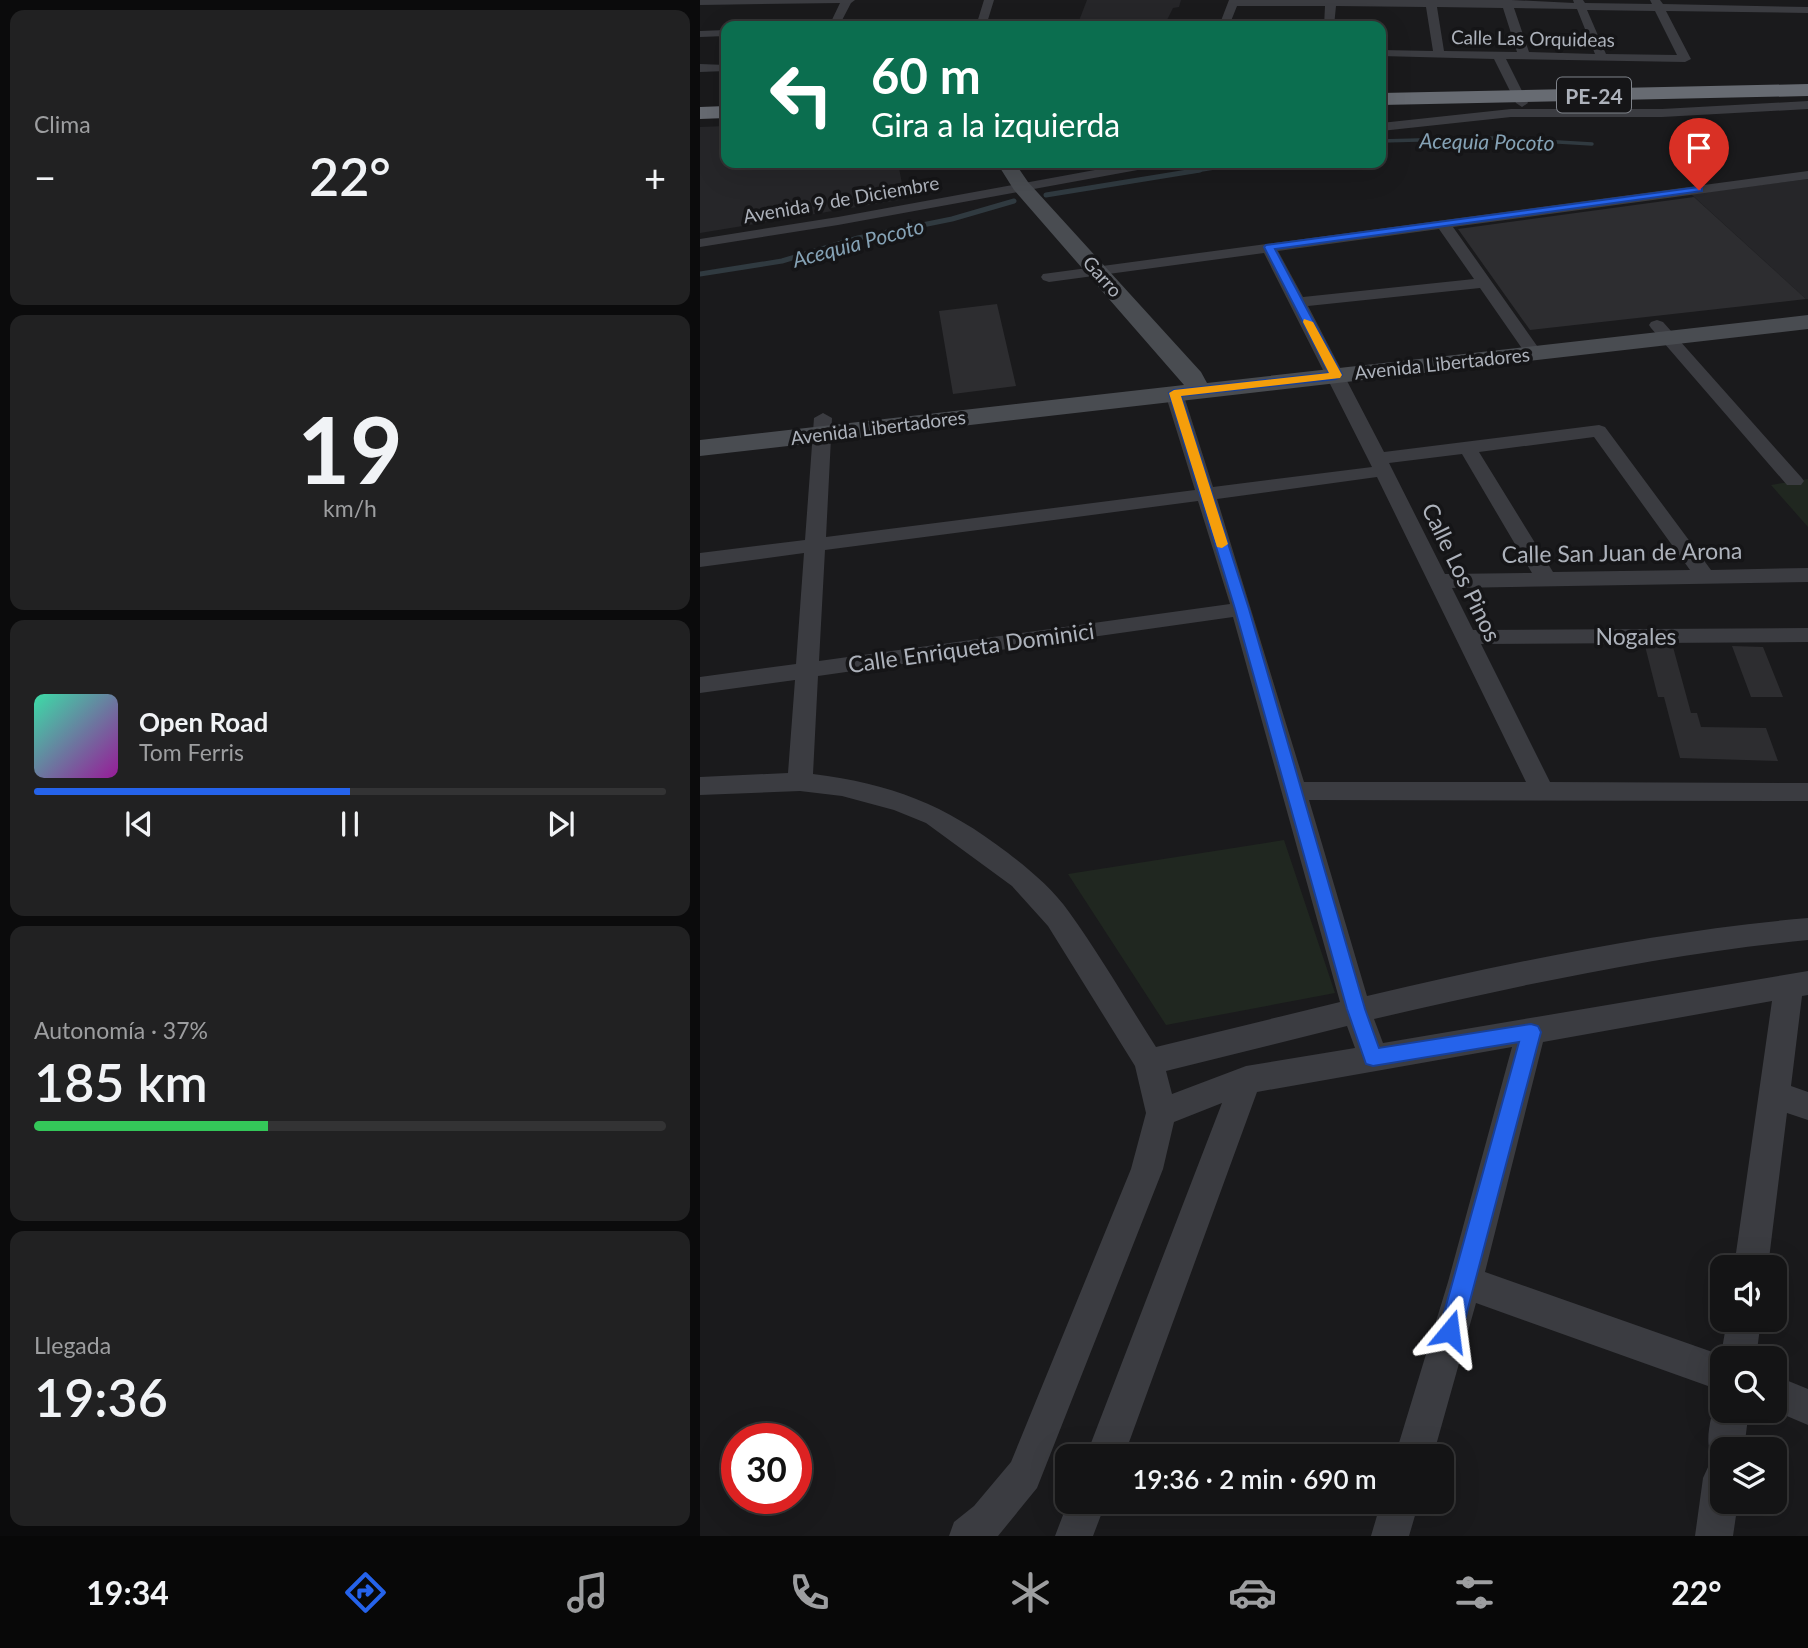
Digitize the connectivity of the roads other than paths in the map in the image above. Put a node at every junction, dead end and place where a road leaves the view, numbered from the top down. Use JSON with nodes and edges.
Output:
{"nodes":[{"id":1,"x":848,"y":0,"type":"edge"},
{"id":2,"x":989,"y":0,"type":"edge"},
{"id":3,"x":1331,"y":1,"type":"edge"},
{"id":4,"x":700,"y":2,"type":"edge"},
{"id":5,"x":1233,"y":2,"type":"edge"},
{"id":6,"x":1431,"y":2,"type":"edge"},
{"id":7,"x":1507,"y":3,"type":"edge"},
{"id":8,"x":1579,"y":4,"type":"edge"},
{"id":9,"x":1657,"y":4,"type":"edge"},
{"id":10,"x":1737,"y":5,"type":"edge"},
{"id":11,"x":1808,"y":10,"type":"edge"},
{"id":12,"x":837,"y":21,"type":"edge"},
{"id":13,"x":983,"y":21,"type":"edge"},
{"id":14,"x":1226,"y":21,"type":"edge"},
{"id":15,"x":1329,"y":21,"type":"edge"},
{"id":16,"x":721,"y":33,"type":"edge"},
{"id":17,"x":700,"y":34,"type":"edge"},
{"id":18,"x":1386,"y":53,"type":"edge"},
{"id":19,"x":1439,"y":54,"type":"junction"},
{"id":20,"x":1498,"y":55,"type":"junction"},
{"id":21,"x":1524,"y":55,"type":"junction"},
{"id":22,"x":1602,"y":57,"type":"junction"},
{"id":23,"x":700,"y":68,"type":"edge"},
{"id":24,"x":721,"y":68,"type":"edge"},
{"id":25,"x":1808,"y":90,"type":"edge"},
{"id":26,"x":1808,"y":96,"type":"edge"},
{"id":27,"x":1386,"y":99,"type":"edge"},
{"id":28,"x":1520,"y":100,"type":"junction"},
{"id":29,"x":1386,"y":105,"type":"edge"},
{"id":30,"x":1808,"y":105,"type":"edge"},
{"id":31,"x":721,"y":112,"type":"edge"},
{"id":32,"x":700,"y":113,"type":"edge"},
{"id":33,"x":721,"y":119,"type":"edge"},
{"id":34,"x":700,"y":120,"type":"edge"},
{"id":35,"x":1386,"y":126,"type":"edge"},
{"id":36,"x":1009,"y":168,"type":"edge"},
{"id":37,"x":1125,"y":168,"type":"edge"},
{"id":38,"x":1808,"y":175,"type":"edge"},
{"id":39,"x":1021,"y":186,"type":"junction"},
{"id":40,"x":1443,"y":224,"type":"junction"},
{"id":41,"x":700,"y":243,"type":"edge"},
{"id":42,"x":1269,"y":247,"type":"junction"},
{"id":43,"x":1098,"y":270,"type":"junction"},
{"id":44,"x":1049,"y":276,"type":"dead end"},
{"id":45,"x":1484,"y":283,"type":"junction"},
{"id":46,"x":1299,"y":302,"type":"junction"},
{"id":47,"x":1808,"y":308,"type":"edge"},
{"id":48,"x":1808,"y":322,"type":"edge"},
{"id":49,"x":1662,"y":331,"type":"junction"},
{"id":50,"x":1529,"y":347,"type":"junction"},
{"id":51,"x":1332,"y":369,"type":"junction"},
{"id":52,"x":1188,"y":387,"type":"junction"},
{"id":53,"x":823,"y":425,"type":"junction"},
{"id":54,"x":700,"y":432,"type":"edge"},
{"id":55,"x":1467,"y":447,"type":"junction"},
{"id":56,"x":700,"y":448,"type":"edge"},
{"id":57,"x":1380,"y":465,"type":"junction"},
{"id":58,"x":1794,"y":481,"type":"dead end"},
{"id":59,"x":1206,"y":494,"type":"junction"},
{"id":60,"x":814,"y":545,"type":"junction"},
{"id":61,"x":700,"y":560,"type":"edge"},
{"id":62,"x":1808,"y":575,"type":"edge"},
{"id":63,"x":1705,"y":576,"type":"junction"},
{"id":64,"x":1546,"y":579,"type":"junction"},
{"id":65,"x":1437,"y":581,"type":"junction"},
{"id":66,"x":1242,"y":609,"type":"junction"},
{"id":67,"x":1808,"y":635,"type":"edge"},
{"id":68,"x":1464,"y":637,"type":"junction"},
{"id":69,"x":808,"y":670,"type":"junction"},
{"id":70,"x":700,"y":685,"type":"edge"},
{"id":71,"x":800,"y":782,"type":"junction"},
{"id":72,"x":700,"y":786,"type":"edge"},
{"id":73,"x":1296,"y":791,"type":"junction"},
{"id":74,"x":1543,"y":792,"type":"junction"},
{"id":75,"x":1808,"y":792,"type":"edge"},
{"id":76,"x":1808,"y":929,"type":"edge"},
{"id":77,"x":1798,"y":984,"type":"edge"},
{"id":78,"x":1356,"y":1009,"type":"junction"},
{"id":79,"x":1531,"y":1032,"type":"junction"},
{"id":80,"x":1373,"y":1058,"type":"junction"},
{"id":81,"x":1149,"y":1062,"type":"junction"},
{"id":82,"x":1247,"y":1080,"type":"junction"},
{"id":83,"x":1774,"y":1094,"type":"junction"},
{"id":84,"x":1808,"y":1106,"type":"edge"},
{"id":85,"x":1161,"y":1113,"type":"junction"},
{"id":86,"x":1753,"y":1255,"type":"edge"},
{"id":87,"x":1465,"y":1282,"type":"junction"},
{"id":88,"x":1710,"y":1369,"type":"edge"},
{"id":89,"x":1787,"y":1399,"type":"edge"},
{"id":90,"x":1808,"y":1407,"type":"edge"},
{"id":91,"x":1110,"y":1444,"type":"edge"},
{"id":92,"x":1418,"y":1444,"type":"edge"},
{"id":93,"x":1082,"y":1514,"type":"edge"},
{"id":94,"x":1396,"y":1514,"type":"edge"},
{"id":95,"x":1717,"y":1514,"type":"edge"},
{"id":96,"x":968,"y":1536,"type":"edge"},
{"id":97,"x":1074,"y":1536,"type":"edge"},
{"id":98,"x":1390,"y":1536,"type":"edge"},
{"id":99,"x":1714,"y":1536,"type":"edge"}],
"edges":[{"from":1,"to":4,"type":"street"},
{"from":1,"to":12,"type":"street"},
{"from":2,"to":13,"type":"street"},
{"from":3,"to":5,"type":"street"},
{"from":3,"to":6,"type":"street"},
{"from":3,"to":15,"type":"street"},
{"from":5,"to":14,"type":"street"},
{"from":6,"to":7,"type":"street"},
{"from":6,"to":19,"type":"street"},
{"from":7,"to":8,"type":"street"},
{"from":7,"to":21,"type":"street"},
{"from":8,"to":9,"type":"street"},
{"from":8,"to":22,"type":"street"},
{"from":9,"to":10,"type":"street"},
{"from":9,"to":22,"type":"street","name":"Calle Las Orquideas"},
{"from":10,"to":11,"type":"street"},
{"from":16,"to":17,"type":"street"},
{"from":18,"to":19,"type":"street","name":"Calle Las Orquideas"},
{"from":19,"to":20,"type":"street","name":"Calle Las Orquideas"},
{"from":20,"to":21,"type":"street","name":"Calle Las Orquideas"},
{"from":20,"to":28,"type":"street"},
{"from":21,"to":22,"type":"street","name":"Calle Las Orquideas"},
{"from":23,"to":24,"type":"street"},
{"from":25,"to":28,"type":"highway","number":"PE-24"},
{"from":26,"to":28,"type":"highway","number":"PE-24"},
{"from":27,"to":28,"type":"highway","number":"PE-24"},
{"from":28,"to":29,"type":"highway","number":"PE-24"},
{"from":30,"to":35,"type":"street"},
{"from":31,"to":32,"type":"highway"},
{"from":33,"to":34,"type":"highway"},
{"from":36,"to":39,"type":"street","name":"Garro"},
{"from":37,"to":39,"type":"street","name":"Avenida 9 de Diciembre"},
{"from":38,"to":40,"type":"street"},
{"from":39,"to":41,"type":"street","name":"Avenida 9 de Diciembre"},
{"from":39,"to":43,"type":"street","name":"Garro"},
{"from":40,"to":42,"type":"street"},
{"from":40,"to":45,"type":"street"},
{"from":42,"to":43,"type":"street"},
{"from":42,"to":46,"type":"street","name":"Calle Los Pinos"},
{"from":43,"to":44,"type":"street"},
{"from":43,"to":52,"type":"street","name":"Garro"},
{"from":45,"to":46,"type":"street"},
{"from":45,"to":50,"type":"street"},
{"from":46,"to":51,"type":"street","name":"Calle Los Pinos"},
{"from":47,"to":49,"type":"street","name":"Avenida Libertadores"},
{"from":48,"to":49,"type":"street","name":"Avenida Libertadores"},
{"from":49,"to":50,"type":"street","name":"Avenida Libertadores"},
{"from":49,"to":58,"type":"street"},
{"from":50,"to":51,"type":"street","name":"Avenida Libertadores"},
{"from":51,"to":52,"type":"street","name":"Avenida Libertadores"},
{"from":51,"to":57,"type":"street","name":"Calle Los Pinos"},
{"from":52,"to":53,"type":"street","name":"Avenida Libertadores"},
{"from":52,"to":59,"type":"street"},
{"from":53,"to":54,"type":"street","name":"Avenida Libertadores"},
{"from":53,"to":56,"type":"street","name":"Avenida Libertadores"},
{"from":53,"to":60,"type":"street"},
{"from":55,"to":57,"type":"street"},
{"from":55,"to":63,"type":"street"},
{"from":55,"to":64,"type":"street"},
{"from":57,"to":59,"type":"street"},
{"from":57,"to":65,"type":"street","name":"Calle Los Pinos"},
{"from":59,"to":60,"type":"street"},
{"from":59,"to":66,"type":"street"},
{"from":60,"to":61,"type":"street"},
{"from":60,"to":69,"type":"street"},
{"from":62,"to":63,"type":"street","name":"Calle San Juan de Arona"},
{"from":63,"to":64,"type":"street","name":"Calle San Juan de Arona"},
{"from":64,"to":65,"type":"street","name":"Calle San Juan de Arona"},
{"from":65,"to":68,"type":"street","name":"Calle Los Pinos"},
{"from":66,"to":69,"type":"street","name":"Calle Enriqueta Dominici"},
{"from":66,"to":73,"type":"street"},
{"from":67,"to":68,"type":"street","name":"Nogales"},
{"from":68,"to":74,"type":"street","name":"Calle Los Pinos"},
{"from":69,"to":70,"type":"street","name":"Calle Enriqueta Dominici"},
{"from":69,"to":71,"type":"street"},
{"from":71,"to":72,"type":"street"},
{"from":71,"to":81,"type":"street"},
{"from":73,"to":74,"type":"street"},
{"from":73,"to":78,"type":"street"},
{"from":74,"to":75,"type":"street"},
{"from":76,"to":78,"type":"street"},
{"from":77,"to":79,"type":"street"},
{"from":77,"to":83,"type":"street"},
{"from":78,"to":80,"type":"street"},
{"from":78,"to":81,"type":"street"},
{"from":79,"to":80,"type":"street"},
{"from":79,"to":87,"type":"street"},
{"from":80,"to":82,"type":"street"},
{"from":81,"to":85,"type":"street"},
{"from":82,"to":85,"type":"street"},
{"from":82,"to":91,"type":"street"},
{"from":83,"to":84,"type":"street"},
{"from":83,"to":86,"type":"street"},
{"from":85,"to":96,"type":"street"},
{"from":87,"to":88,"type":"street"},
{"from":87,"to":92,"type":"street"},
{"from":89,"to":90,"type":"street"},
{"from":93,"to":97,"type":"street"},
{"from":94,"to":98,"type":"street"},
{"from":95,"to":99,"type":"street"}]}
